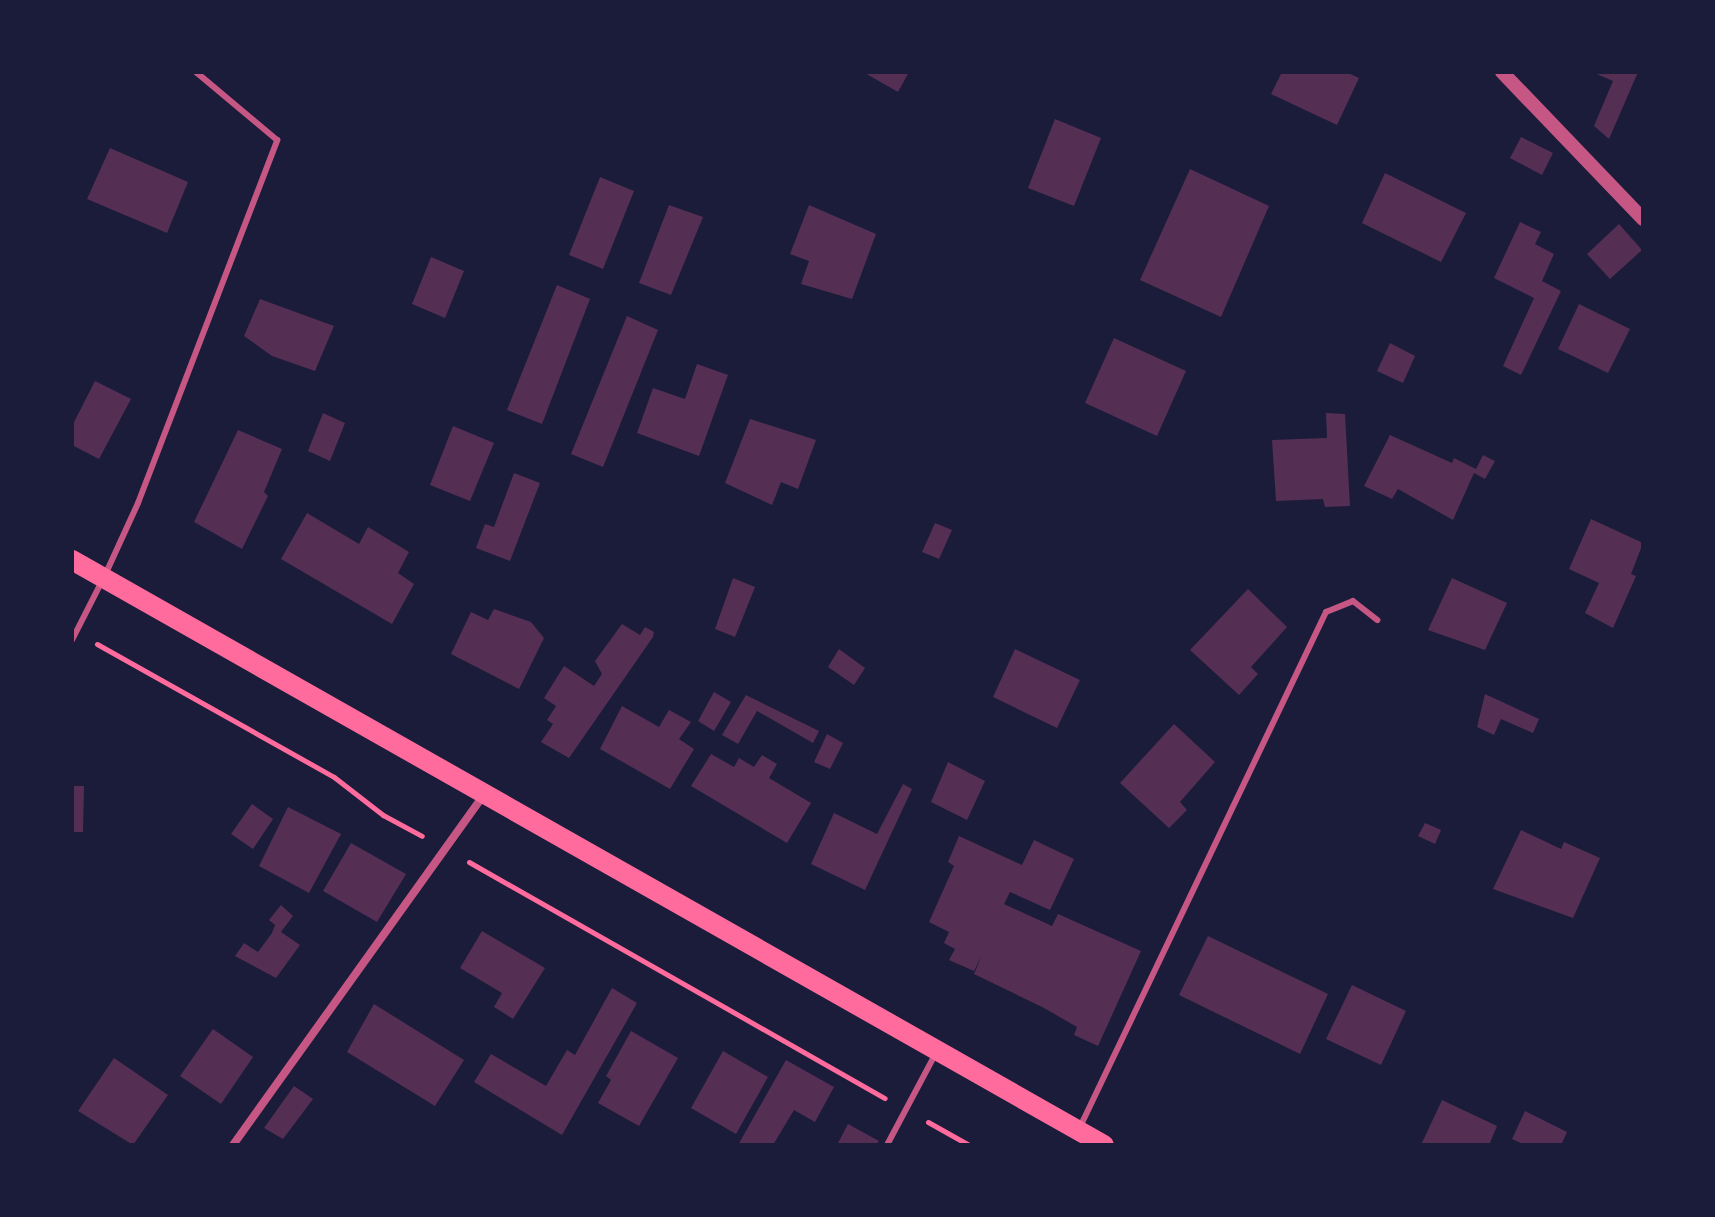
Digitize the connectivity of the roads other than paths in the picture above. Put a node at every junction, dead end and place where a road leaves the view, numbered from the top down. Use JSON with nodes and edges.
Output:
{"nodes":[{"id":1,"x":196,"y":72,"type":"edge"},
{"id":2,"x":1502,"y":72,"type":"edge"},
{"id":3,"x":1643,"y":219,"type":"edge"},
{"id":4,"x":72,"y":560,"type":"edge"},
{"id":5,"x":104,"y":577,"type":"junction"},
{"id":6,"x":1377,"y":620,"type":"dead end"},
{"id":7,"x":72,"y":640,"type":"edge"},
{"id":8,"x":487,"y":791,"type":"junction"},
{"id":9,"x":938,"y":1050,"type":"junction"},
{"id":10,"x":1078,"y":1130,"type":"junction"},
{"id":11,"x":233,"y":1145,"type":"edge"},
{"id":12,"x":887,"y":1145,"type":"edge"},
{"id":13,"x":1104,"y":1145,"type":"edge"}],
"edges":[{"from":1,"to":5,"type":"lane"},
{"from":2,"to":3,"type":"street"},
{"from":4,"to":5,"type":"main road"},
{"from":5,"to":7,"type":"lane"},
{"from":5,"to":8,"type":"main road"},
{"from":6,"to":10,"type":"lane"},
{"from":8,"to":9,"type":"main road"},
{"from":8,"to":11,"type":"street"},
{"from":9,"to":10,"type":"main road"},
{"from":9,"to":12,"type":"lane"},
{"from":10,"to":13,"type":"main road"}]}
